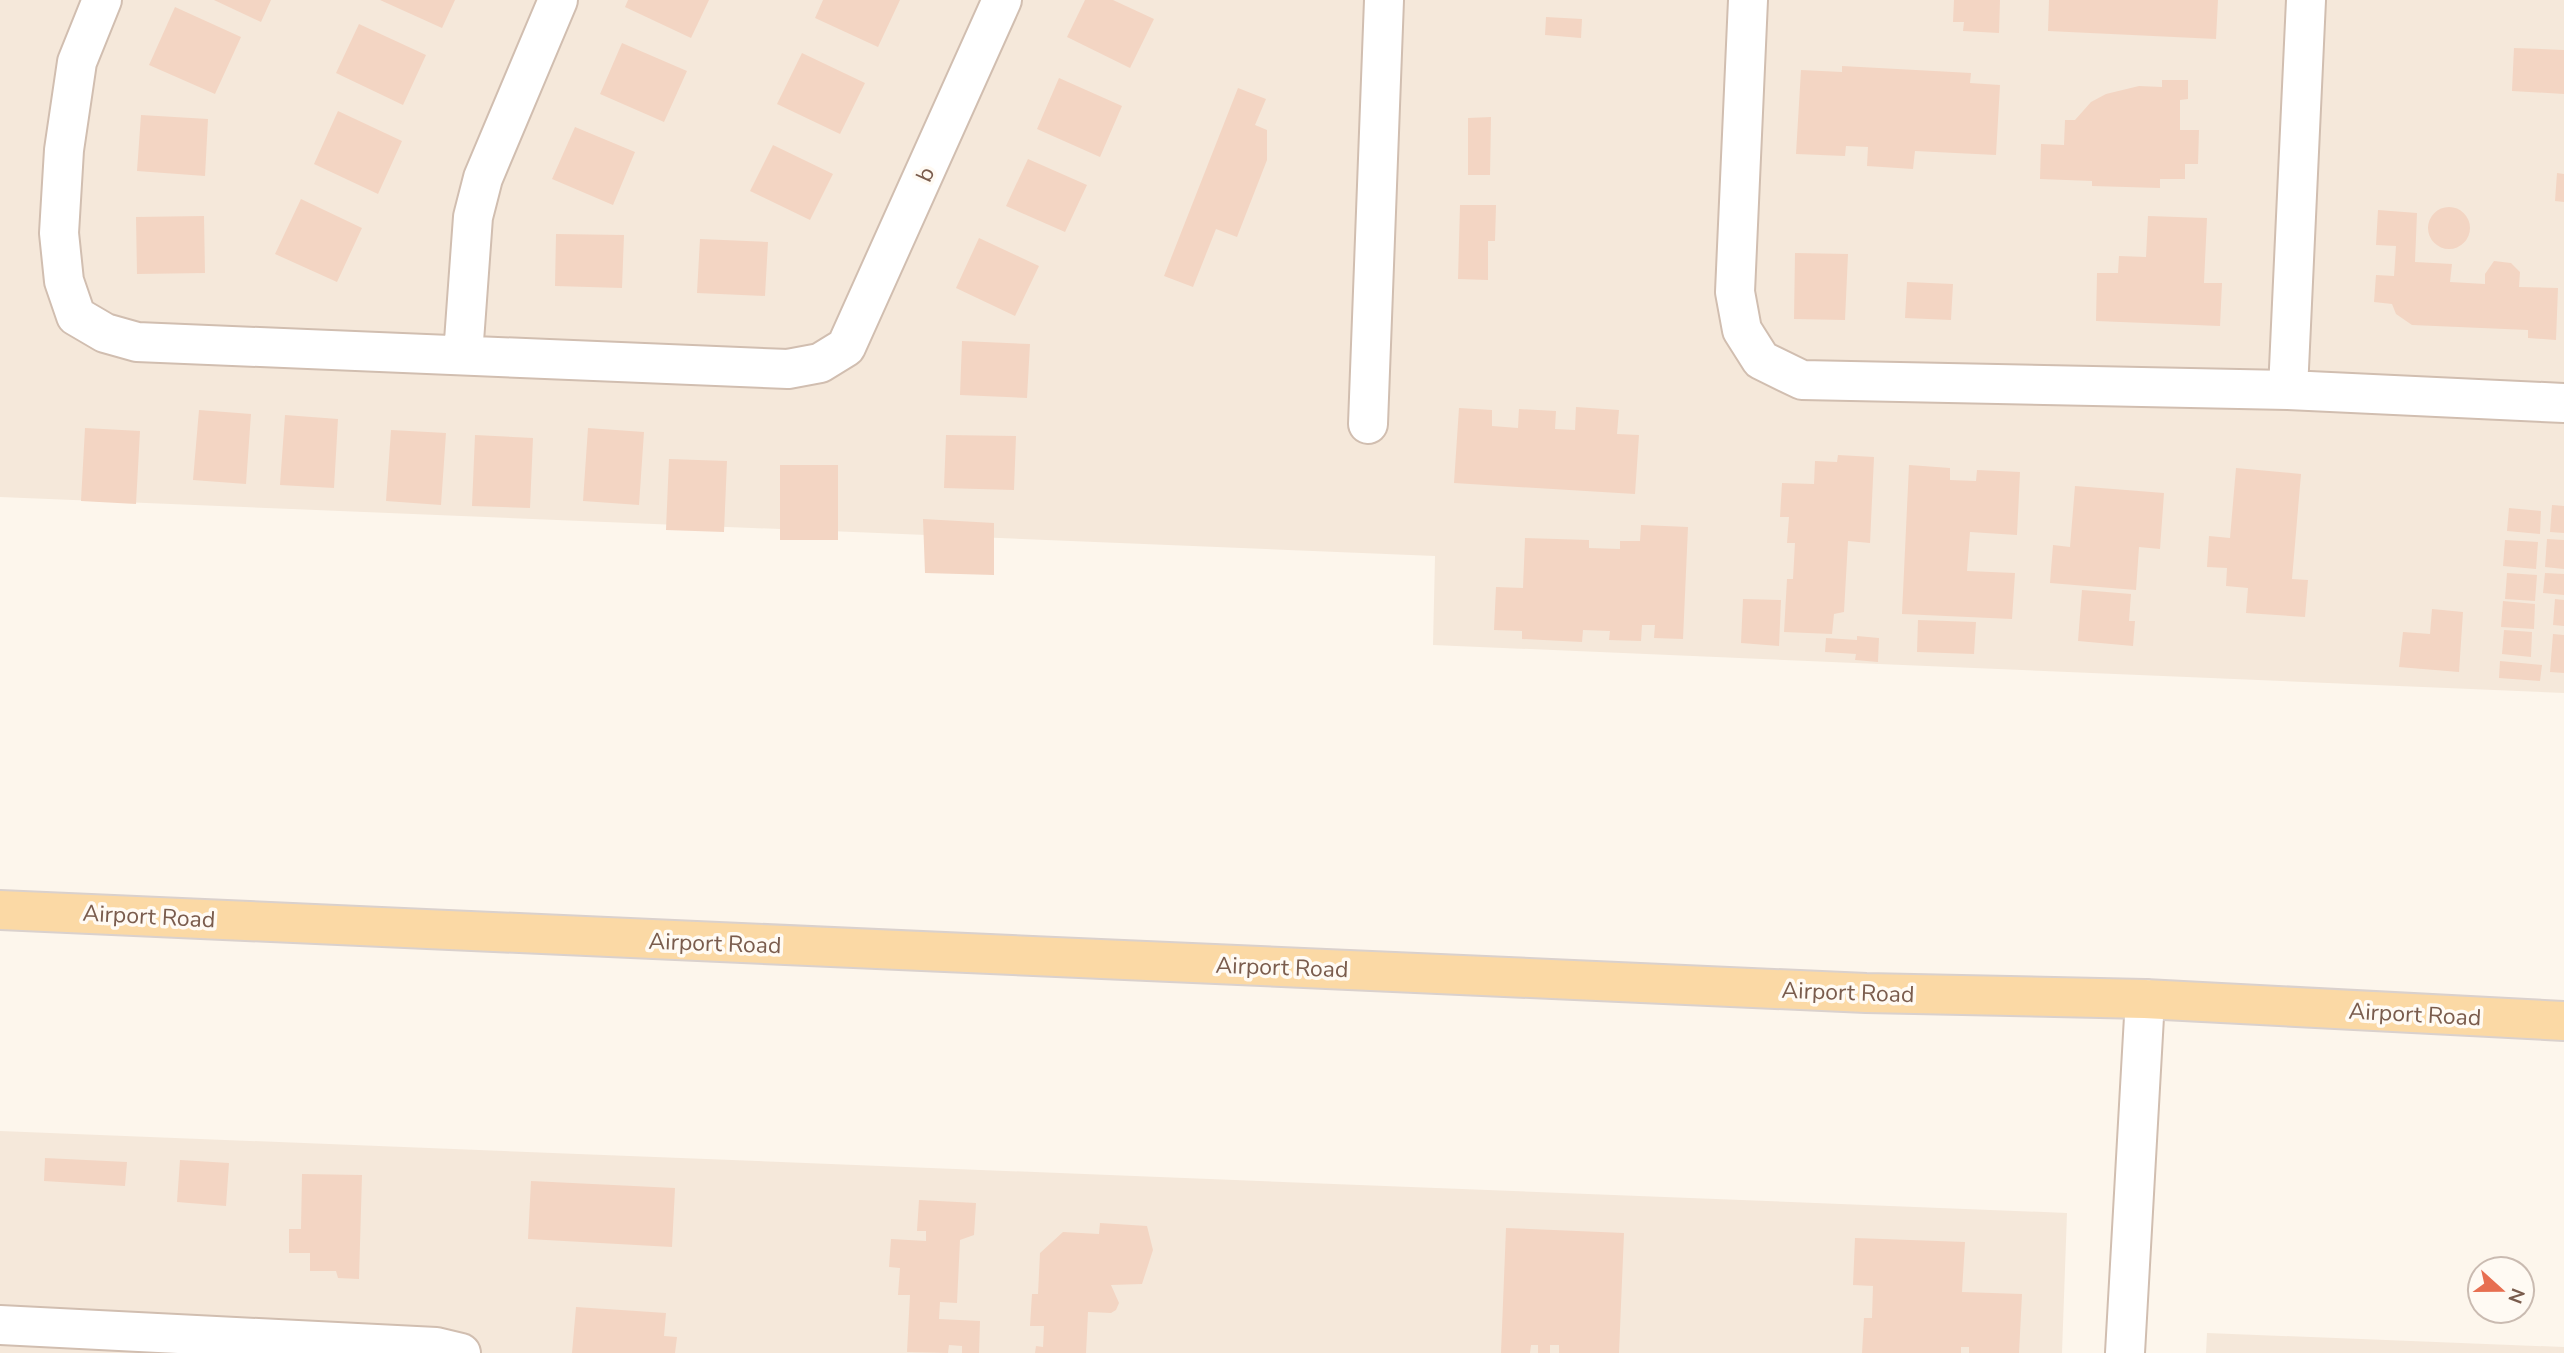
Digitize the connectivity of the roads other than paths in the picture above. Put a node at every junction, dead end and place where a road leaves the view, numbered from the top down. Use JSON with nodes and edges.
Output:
{"nodes":[{"id":1,"x":102,"y":0,"type":"edge"},
{"id":2,"x":558,"y":0,"type":"edge"},
{"id":3,"x":1002,"y":0,"type":"edge"},
{"id":4,"x":1384,"y":0,"type":"edge"},
{"id":5,"x":1748,"y":0,"type":"edge"},
{"id":6,"x":2306,"y":0,"type":"edge"},
{"id":7,"x":463,"y":355,"type":"junction"},
{"id":8,"x":2288,"y":390,"type":"junction"},
{"id":9,"x":2564,"y":403,"type":"edge"},
{"id":10,"x":1368,"y":424,"type":"dead end"},
{"id":11,"x":0,"y":910,"type":"edge"},
{"id":12,"x":2145,"y":999,"type":"junction"},
{"id":13,"x":2564,"y":1021,"type":"edge"},
{"id":14,"x":0,"y":1325,"type":"edge"},
{"id":15,"x":461,"y":1353,"type":"edge"},
{"id":16,"x":2125,"y":1353,"type":"edge"}],
"edges":[{"from":1,"to":7,"type":"street"},
{"from":2,"to":7,"type":"street"},
{"from":3,"to":7,"type":"street","name":"b"},
{"from":4,"to":10,"type":"street"},
{"from":5,"to":8,"type":"street"},
{"from":6,"to":8,"type":"street"},
{"from":8,"to":9,"type":"street"},
{"from":11,"to":12,"type":"main road","name":"Airport Road"},
{"from":12,"to":13,"type":"main road","name":"Airport Road"},
{"from":12,"to":16,"type":"street"},
{"from":14,"to":15,"type":"street"}]}
